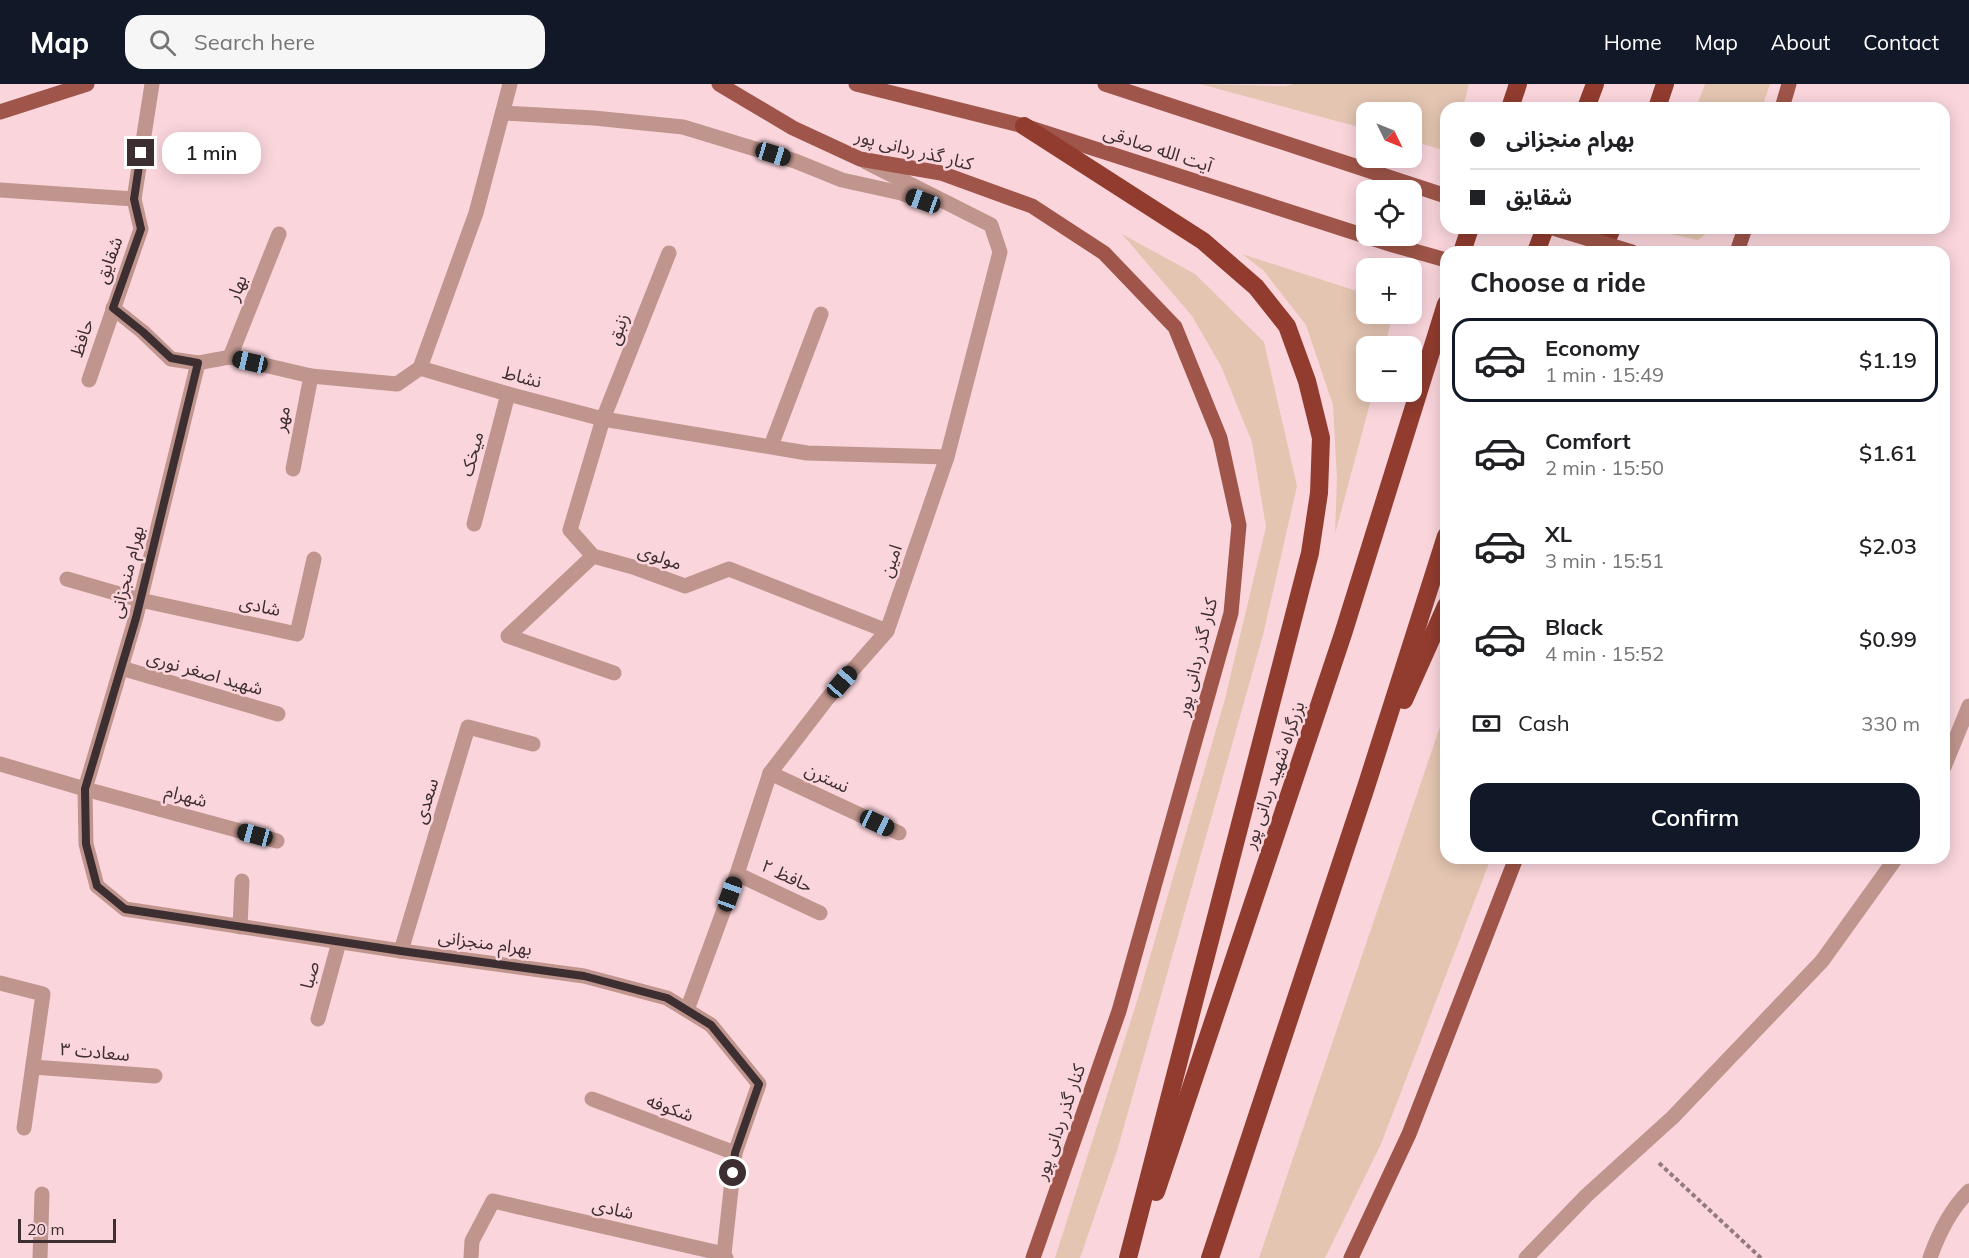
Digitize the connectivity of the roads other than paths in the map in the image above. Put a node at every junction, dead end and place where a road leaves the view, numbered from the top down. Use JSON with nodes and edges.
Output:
{"nodes":[{"id":1,"x":87,"y":84,"type":"edge"},
{"id":2,"x":152,"y":84,"type":"edge"},
{"id":3,"x":510,"y":84,"type":"edge"},
{"id":4,"x":719,"y":84,"type":"edge"},
{"id":5,"x":856,"y":84,"type":"edge"},
{"id":6,"x":1105,"y":84,"type":"edge"},
{"id":7,"x":1518,"y":84,"type":"edge"},
{"id":8,"x":1594,"y":84,"type":"edge"},
{"id":9,"x":1665,"y":84,"type":"edge"},
{"id":10,"x":1789,"y":84,"type":"edge"},
{"id":11,"x":1512,"y":102,"type":"edge"},
{"id":12,"x":1588,"y":102,"type":"edge"},
{"id":13,"x":1659,"y":102,"type":"edge"},
{"id":14,"x":1784,"y":102,"type":"edge"},
{"id":15,"x":0,"y":112,"type":"edge"},
{"id":16,"x":503,"y":113,"type":"junction"},
{"id":17,"x":1024,"y":126,"type":"junction"},
{"id":18,"x":860,"y":159,"type":"junction"},
{"id":19,"x":0,"y":190,"type":"edge"},
{"id":20,"x":1440,"y":194,"type":"edge"},
{"id":21,"x":134,"y":199,"type":"junction"},
{"id":22,"x":991,"y":225,"type":"junction"},
{"id":23,"x":279,"y":234,"type":"dead end"},
{"id":24,"x":1573,"y":234,"type":"edge"},
{"id":25,"x":1612,"y":246,"type":"edge"},
{"id":26,"x":669,"y":253,"type":"dead end"},
{"id":27,"x":1440,"y":258,"type":"edge"},
{"id":28,"x":113,"y":308,"type":"junction"},
{"id":29,"x":821,"y":314,"type":"dead end"},
{"id":30,"x":1440,"y":323,"type":"edge"},
{"id":31,"x":230,"y":357,"type":"junction"},
{"id":32,"x":198,"y":363,"type":"junction"},
{"id":33,"x":420,"y":368,"type":"junction"},
{"id":34,"x":310,"y":376,"type":"junction"},
{"id":35,"x":89,"y":380,"type":"dead end"},
{"id":36,"x":508,"y":394,"type":"junction"},
{"id":37,"x":603,"y":419,"type":"junction"},
{"id":38,"x":771,"y":446,"type":"junction"},
{"id":39,"x":947,"y":457,"type":"junction"},
{"id":40,"x":293,"y":469,"type":"dead end"},
{"id":41,"x":474,"y":524,"type":"dead end"},
{"id":42,"x":1440,"y":555,"type":"edge"},
{"id":43,"x":593,"y":556,"type":"junction"},
{"id":44,"x":314,"y":559,"type":"dead end"},
{"id":45,"x":67,"y":579,"type":"dead end"},
{"id":46,"x":140,"y":600,"type":"junction"},
{"id":47,"x":1440,"y":620,"type":"edge"},
{"id":48,"x":887,"y":631,"type":"junction"},
{"id":49,"x":122,"y":668,"type":"junction"},
{"id":50,"x":614,"y":673,"type":"dead end"},
{"id":51,"x":1969,"y":706,"type":"edge"},
{"id":52,"x":278,"y":714,"type":"dead end"},
{"id":53,"x":533,"y":744,"type":"dead end"},
{"id":54,"x":1950,"y":752,"type":"edge"},
{"id":55,"x":0,"y":764,"type":"edge"},
{"id":56,"x":770,"y":773,"type":"junction"},
{"id":57,"x":1366,"y":787,"type":"junction"},
{"id":58,"x":85,"y":789,"type":"junction"},
{"id":59,"x":899,"y":833,"type":"dead end"},
{"id":60,"x":277,"y":840,"type":"dead end"},
{"id":61,"x":1514,"y":864,"type":"edge"},
{"id":62,"x":1892,"y":864,"type":"edge"},
{"id":63,"x":737,"y":874,"type":"junction"},
{"id":64,"x":243,"y":881,"type":"dead end"},
{"id":65,"x":820,"y":913,"type":"dead end"},
{"id":66,"x":240,"y":927,"type":"junction"},
{"id":67,"x":339,"y":942,"type":"junction"},
{"id":68,"x":401,"y":951,"type":"junction"},
{"id":69,"x":0,"y":983,"type":"edge"},
{"id":70,"x":687,"y":1010,"type":"junction"},
{"id":71,"x":318,"y":1019,"type":"dead end"},
{"id":72,"x":33,"y":1066,"type":"junction"},
{"id":73,"x":155,"y":1076,"type":"dead end"},
{"id":74,"x":592,"y":1099,"type":"dead end"},
{"id":75,"x":24,"y":1128,"type":"dead end"},
{"id":76,"x":735,"y":1153,"type":"junction"},
{"id":77,"x":1969,"y":1191,"type":"edge"},
{"id":78,"x":42,"y":1194,"type":"dead end"},
{"id":79,"x":725,"y":1256,"type":"edge"},
{"id":80,"x":40,"y":1258,"type":"edge"},
{"id":81,"x":471,"y":1258,"type":"edge"},
{"id":82,"x":1033,"y":1258,"type":"edge"},
{"id":83,"x":1128,"y":1258,"type":"edge"},
{"id":84,"x":1134,"y":1258,"type":"edge"},
{"id":85,"x":1210,"y":1258,"type":"edge"},
{"id":86,"x":1351,"y":1258,"type":"edge"},
{"id":87,"x":1526,"y":1258,"type":"edge"},
{"id":88,"x":1930,"y":1258,"type":"edge"}],
"edges":[{"from":1,"to":15,"type":"main road"},
{"from":2,"to":21,"type":"street","name":"شقایق"},
{"from":3,"to":16,"type":"street"},
{"from":4,"to":18,"type":"main road","name":"کنار گذر ردانی پور"},
{"from":5,"to":17,"type":"main road","name":"آیت الله صادقی"},
{"from":6,"to":20,"type":"main road"},
{"from":7,"to":11,"type":"highway"},
{"from":8,"to":12,"type":"highway"},
{"from":9,"to":13,"type":"highway"},
{"from":10,"to":14,"type":"main road"},
{"from":16,"to":22,"type":"street"},
{"from":16,"to":33,"type":"street"},
{"from":17,"to":27,"type":"main road","name":"آیت الله صادقی"},
{"from":17,"to":83,"type":"highway"},
{"from":18,"to":22,"type":"street"},
{"from":18,"to":82,"type":"main road","name":"کنار گذر ردانی پور"},
{"from":19,"to":21,"type":"street"},
{"from":21,"to":28,"type":"street","name":"شقایق"},
{"from":22,"to":39,"type":"street","name":"امین"},
{"from":23,"to":31,"type":"street","name":"بهار"},
{"from":24,"to":25,"type":"main road","bridge":true},
{"from":26,"to":37,"type":"street","name":"زنبق"},
{"from":28,"to":32,"type":"street"},
{"from":28,"to":35,"type":"street","name":"حافظ"},
{"from":29,"to":38,"type":"street"},
{"from":30,"to":84,"type":"highway","name":"بزرگراه شهید ردانی پور"},
{"from":31,"to":32,"type":"street"},
{"from":31,"to":34,"type":"street"},
{"from":32,"to":46,"type":"street","name":"بهرام منجزانی"},
{"from":33,"to":34,"type":"street"},
{"from":33,"to":36,"type":"street","name":"نشاط"},
{"from":34,"to":40,"type":"street","name":"مهر"},
{"from":36,"to":37,"type":"street","name":"نشاط"},
{"from":36,"to":41,"type":"street","name":"میخک"},
{"from":37,"to":38,"type":"street","name":"نشاط"},
{"from":37,"to":43,"type":"street"},
{"from":38,"to":39,"type":"street","name":"نشاط"},
{"from":39,"to":48,"type":"street","name":"امین"},
{"from":42,"to":57,"type":"highway"},
{"from":43,"to":48,"type":"street","name":"مولوی"},
{"from":43,"to":50,"type":"street"},
{"from":44,"to":46,"type":"street","name":"شادی"},
{"from":45,"to":46,"type":"street"},
{"from":46,"to":49,"type":"street","name":"بهرام منجزانی"},
{"from":47,"to":57,"type":"highway"},
{"from":48,"to":56,"type":"street","name":"امین"},
{"from":49,"to":52,"type":"street","name":"شهید اصغر نوری"},
{"from":49,"to":58,"type":"street","name":"بهرام منجزانی"},
{"from":51,"to":54,"type":"street"},
{"from":53,"to":68,"type":"street","name":"سعدی"},
{"from":55,"to":58,"type":"street"},
{"from":56,"to":59,"type":"street","name":"نسترن"},
{"from":56,"to":63,"type":"street","name":"امین"},
{"from":57,"to":85,"type":"highway"},
{"from":58,"to":60,"type":"street","name":"شهرام"},
{"from":58,"to":66,"type":"street","name":"بهرام منجزانی"},
{"from":61,"to":86,"type":"main road"},
{"from":62,"to":87,"type":"street"},
{"from":63,"to":65,"type":"street","name":"حافظ ۲"},
{"from":63,"to":70,"type":"street","name":"امین"},
{"from":64,"to":66,"type":"street"},
{"from":66,"to":67,"type":"street","name":"بهرام منجزانی"},
{"from":67,"to":68,"type":"street","name":"بهرام منجزانی"},
{"from":67,"to":71,"type":"street","name":"صبا"},
{"from":68,"to":70,"type":"street","name":"بهرام منجزانی"},
{"from":69,"to":72,"type":"street"},
{"from":70,"to":76,"type":"street","name":"بهرام منجزانی"},
{"from":72,"to":73,"type":"street","name":"سعادت ۳"},
{"from":72,"to":75,"type":"street"},
{"from":74,"to":76,"type":"street","name":"شکوفه"},
{"from":76,"to":79,"type":"street","name":"بهرام منجزانی"},
{"from":77,"to":88,"type":"street"},
{"from":78,"to":80,"type":"street"},
{"from":79,"to":81,"type":"street","name":"شادی"}]}
